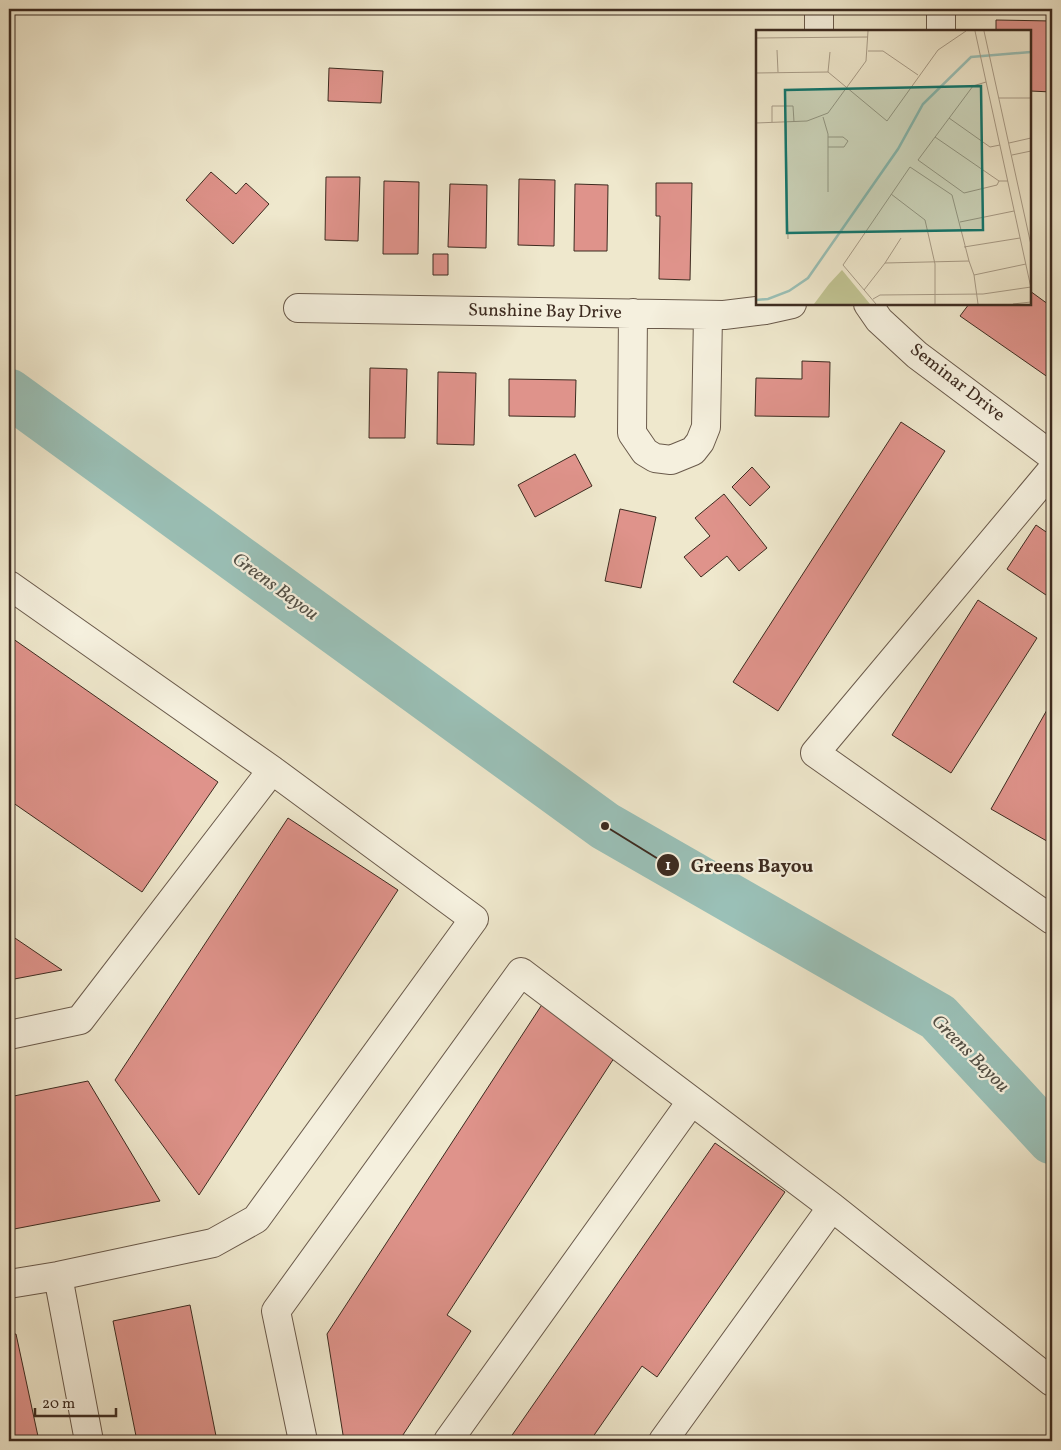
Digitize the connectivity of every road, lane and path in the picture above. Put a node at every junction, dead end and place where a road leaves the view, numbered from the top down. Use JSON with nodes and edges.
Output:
{"nodes":[{"id":1,"x":819,"y":9,"type":"edge"},
{"id":2,"x":941,"y":9,"type":"edge"},
{"id":3,"x":820,"y":30,"type":"edge"},
{"id":4,"x":941,"y":30,"type":"edge"},
{"id":5,"x":787,"y":305,"type":"edge"},
{"id":6,"x":869,"y":305,"type":"edge"},
{"id":7,"x":298,"y":308,"type":"dead end"},
{"id":8,"x":633,"y":313,"type":"junction"},
{"id":9,"x":708,"y":315,"type":"junction"},
{"id":10,"x":1052,"y":456,"type":"edge"},
{"id":11,"x":1052,"y":470,"type":"edge"},
{"id":12,"x":9,"y":585,"type":"edge"},
{"id":13,"x":272,"y":770,"type":"junction"},
{"id":14,"x":1052,"y":920,"type":"edge"},
{"id":15,"x":9,"y":1035,"type":"edge"},
{"id":16,"x":691,"y":1102,"type":"junction"},
{"id":17,"x":832,"y":1207,"type":"junction"},
{"id":18,"x":58,"y":1276,"type":"junction"},
{"id":19,"x":9,"y":1284,"type":"edge"},
{"id":20,"x":1052,"y":1382,"type":"edge"},
{"id":21,"x":88,"y":1441,"type":"edge"},
{"id":22,"x":303,"y":1441,"type":"edge"},
{"id":23,"x":448,"y":1441,"type":"edge"},
{"id":24,"x":663,"y":1441,"type":"edge"}],
"edges":[{"from":1,"to":3,"type":"street"},
{"from":2,"to":4,"type":"street"},
{"from":5,"to":9,"type":"street","name":"Sunshine Bay Drive"},
{"from":6,"to":10,"type":"street","name":"Seminar Drive"},
{"from":7,"to":8,"type":"street","name":"Sunshine Bay Drive"},
{"from":8,"to":9,"type":"street","name":"Sunshine Bay Drive"},
{"from":8,"to":9,"type":"street"},
{"from":11,"to":14,"type":"street"},
{"from":12,"to":13,"type":"street"},
{"from":13,"to":15,"type":"street"},
{"from":13,"to":18,"type":"street"},
{"from":16,"to":17,"type":"street"},
{"from":16,"to":22,"type":"street"},
{"from":16,"to":23,"type":"street"},
{"from":17,"to":20,"type":"street"},
{"from":17,"to":24,"type":"street"},
{"from":18,"to":19,"type":"street"},
{"from":18,"to":21,"type":"street"}]}
